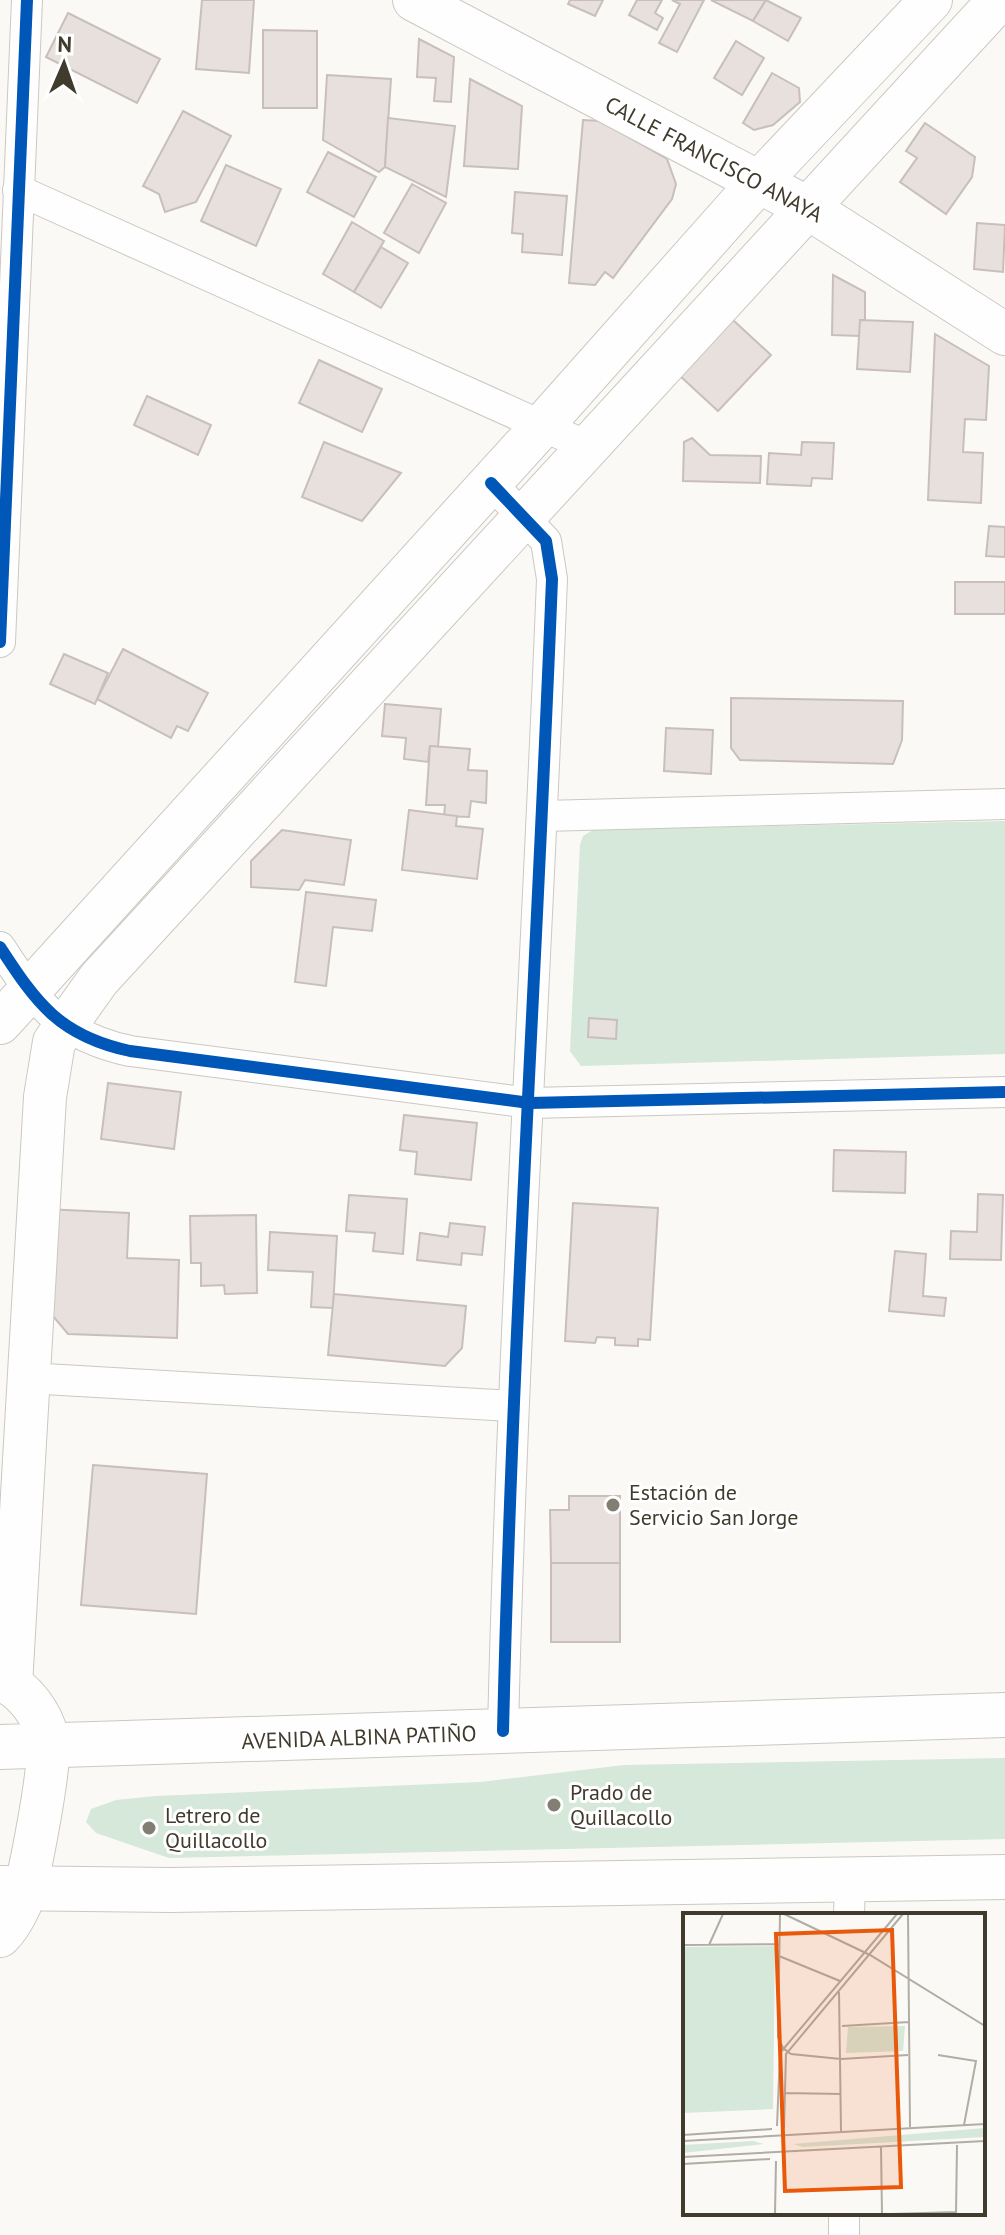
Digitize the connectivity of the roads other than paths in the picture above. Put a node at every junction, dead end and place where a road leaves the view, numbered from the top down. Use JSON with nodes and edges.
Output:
{"nodes":[{"id":1,"x":27,"y":0,"type":"edge"},
{"id":2,"x":414,"y":0,"type":"edge"},
{"id":3,"x":931,"y":0,"type":"edge"},
{"id":4,"x":999,"y":0,"type":"edge"},
{"id":5,"x":11,"y":84,"type":"edge"},
{"id":6,"x":758,"y":183,"type":"junction"},
{"id":7,"x":18,"y":190,"type":"junction"},
{"id":8,"x":808,"y":208,"type":"junction"},
{"id":9,"x":1005,"y":334,"type":"edge"},
{"id":10,"x":542,"y":426,"type":"junction"},
{"id":11,"x":587,"y":446,"type":"junction"},
{"id":12,"x":491,"y":483,"type":"junction"},
{"id":13,"x":522,"y":516,"type":"junction"},
{"id":14,"x":0,"y":642,"type":"edge"},
{"id":15,"x":1005,"y":804,"type":"edge"},
{"id":16,"x":543,"y":816,"type":"junction"},
{"id":17,"x":0,"y":947,"type":"edge"},
{"id":18,"x":28,"y":989,"type":"junction"},
{"id":19,"x":0,"y":1023,"type":"edge"},
{"id":20,"x":65,"y":1026,"type":"junction"},
{"id":21,"x":1005,"y":1092,"type":"edge"},
{"id":22,"x":530,"y":1103,"type":"junction"},
{"id":23,"x":27,"y":1378,"type":"junction"},
{"id":24,"x":512,"y":1406,"type":"junction"},
{"id":25,"x":6,"y":1681,"type":"edge"},
{"id":26,"x":1005,"y":1715,"type":"edge"},
{"id":27,"x":503,"y":1731,"type":"junction"},
{"id":28,"x":49,"y":1746,"type":"junction"},
{"id":29,"x":0,"y":1747,"type":"edge"},
{"id":30,"x":1005,"y":1877,"type":"edge"},
{"id":31,"x":12,"y":1888,"type":"edge"},
{"id":32,"x":850,"y":1898,"type":"edge"},
{"id":33,"x":0,"y":1936,"type":"edge"}],
"edges":[{"from":1,"to":5,"type":"street"},
{"from":2,"to":6,"type":"main road","name":"CALLE FRANCISCO ANAYA"},
{"from":3,"to":6,"type":"main road"},
{"from":4,"to":8,"type":"main road"},
{"from":5,"to":7,"type":"street"},
{"from":6,"to":8,"type":"main road","name":"CALLE FRANCISCO ANAYA"},
{"from":6,"to":10,"type":"main road"},
{"from":7,"to":10,"type":"street"},
{"from":7,"to":14,"type":"street"},
{"from":8,"to":9,"type":"main road","name":"CALLE FRANCISCO ANAYA"},
{"from":8,"to":11,"type":"main road"},
{"from":10,"to":11,"type":"street"},
{"from":10,"to":12,"type":"main road"},
{"from":11,"to":13,"type":"main road"},
{"from":12,"to":13,"type":"street"},
{"from":12,"to":18,"type":"main road"},
{"from":13,"to":16,"type":"street"},
{"from":13,"to":20,"type":"main road"},
{"from":15,"to":16,"type":"street"},
{"from":16,"to":22,"type":"street"},
{"from":17,"to":18,"type":"street"},
{"from":18,"to":19,"type":"main road"},
{"from":18,"to":20,"type":"street"},
{"from":20,"to":22,"type":"street"},
{"from":20,"to":23,"type":"main road"},
{"from":21,"to":22,"type":"street"},
{"from":22,"to":24,"type":"street"},
{"from":23,"to":24,"type":"street"},
{"from":23,"to":25,"type":"main road"},
{"from":24,"to":27,"type":"street"},
{"from":25,"to":28,"type":"main road"},
{"from":26,"to":27,"type":"highway","name":"AVENIDA ALBINA PATIÑO"},
{"from":27,"to":28,"type":"highway","name":"AVENIDA ALBINA PATIÑO"},
{"from":28,"to":29,"type":"highway","name":"AVENIDA ALBINA PATIÑO"},
{"from":28,"to":31,"type":"main road"},
{"from":30,"to":32,"type":"highway"},
{"from":31,"to":32,"type":"highway"},
{"from":31,"to":33,"type":"main road"}]}
